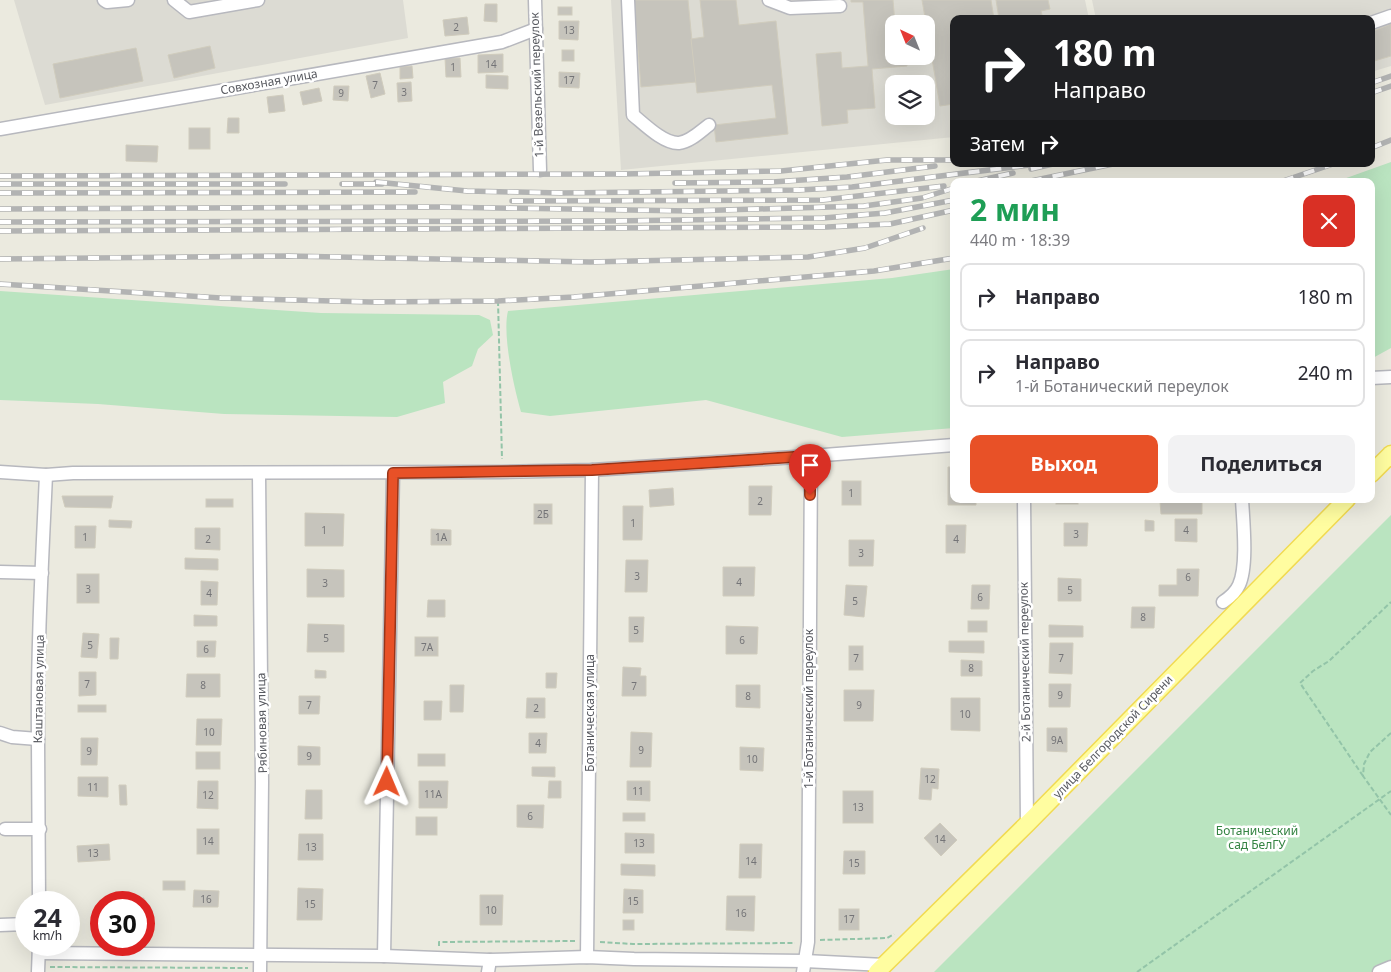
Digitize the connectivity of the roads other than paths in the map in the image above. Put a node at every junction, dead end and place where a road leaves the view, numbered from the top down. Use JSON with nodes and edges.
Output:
{"nodes":[{"id":1,"x":104,"y":0,"type":"edge"},
{"id":2,"x":128,"y":0,"type":"edge"},
{"id":3,"x":174,"y":0,"type":"edge"},
{"id":4,"x":258,"y":0,"type":"edge"},
{"id":5,"x":534,"y":0,"type":"edge"},
{"id":6,"x":628,"y":0,"type":"edge"},
{"id":7,"x":769,"y":0,"type":"edge"},
{"id":8,"x":840,"y":6,"type":"dead end"},
{"id":9,"x":1391,"y":16,"type":"edge"},
{"id":10,"x":1375,"y":22,"type":"edge"},
{"id":11,"x":536,"y":29,"type":"junction"},
{"id":12,"x":710,"y":125,"type":"dead end"},
{"id":13,"x":0,"y":129,"type":"edge"},
{"id":14,"x":540,"y":170,"type":"dead end"},
{"id":15,"x":1391,"y":377,"type":"edge"},
{"id":16,"x":1375,"y":378,"type":"edge"},
{"id":17,"x":950,"y":445,"type":"edge"},
{"id":18,"x":1391,"y":454,"type":"edge"},
{"id":19,"x":810,"y":456,"type":"junction"},
{"id":20,"x":592,"y":470,"type":"junction"},
{"id":21,"x":1375,"y":470,"type":"edge"},
{"id":22,"x":0,"y":472,"type":"edge"},
{"id":23,"x":393,"y":473,"type":"junction"},
{"id":24,"x":259,"y":474,"type":"junction"},
{"id":25,"x":46,"y":475,"type":"junction"},
{"id":26,"x":1024,"y":503,"type":"edge"},
{"id":27,"x":1242,"y":503,"type":"edge"},
{"id":28,"x":1343,"y":503,"type":"edge"},
{"id":29,"x":0,"y":572,"type":"edge"},
{"id":30,"x":42,"y":572,"type":"junction"},
{"id":31,"x":1223,"y":602,"type":"dead end"},
{"id":32,"x":0,"y":732,"type":"edge"},
{"id":33,"x":38,"y":739,"type":"junction"},
{"id":34,"x":1027,"y":824,"type":"junction"},
{"id":35,"x":5,"y":829,"type":"dead end"},
{"id":36,"x":40,"y":829,"type":"junction"},
{"id":37,"x":39,"y":891,"type":"edge"},
{"id":38,"x":15,"y":924,"type":"edge"},
{"id":39,"x":0,"y":925,"type":"edge"},
{"id":40,"x":80,"y":950,"type":"edge"},
{"id":41,"x":39,"y":956,"type":"edge"},
{"id":42,"x":260,"y":956,"type":"junction"},
{"id":43,"x":384,"y":956,"type":"junction"},
{"id":44,"x":587,"y":956,"type":"junction"},
{"id":45,"x":704,"y":958,"type":"junction"},
{"id":46,"x":489,"y":966,"type":"edge"},
{"id":47,"x":804,"y":966,"type":"edge"},
{"id":48,"x":1391,"y":967,"type":"edge"},
{"id":49,"x":880,"y":968,"type":"edge"},
{"id":50,"x":38,"y":972,"type":"edge"},
{"id":51,"x":260,"y":972,"type":"edge"},
{"id":52,"x":705,"y":972,"type":"edge"},
{"id":53,"x":1379,"y":972,"type":"edge"}],
"edges":[{"from":1,"to":2,"type":"street"},
{"from":3,"to":4,"type":"street"},
{"from":5,"to":11,"type":"street","name":"1-й Везельский переулок"},
{"from":6,"to":12,"type":"street"},
{"from":7,"to":8,"type":"street"},
{"from":9,"to":10,"type":"street"},
{"from":11,"to":13,"type":"street","name":"Совхозная улица"},
{"from":11,"to":14,"type":"street","name":"1-й Везельский переулок"},
{"from":15,"to":16,"type":"street"},
{"from":17,"to":19,"type":"street"},
{"from":18,"to":21,"type":"main road"},
{"from":19,"to":20,"type":"street"},
{"from":19,"to":47,"type":"street","name":"1-й Ботанический переулок"},
{"from":20,"to":23,"type":"street"},
{"from":20,"to":44,"type":"street","name":"Ботаническая улица"},
{"from":22,"to":25,"type":"street"},
{"from":23,"to":24,"type":"street"},
{"from":23,"to":43,"type":"street"},
{"from":24,"to":25,"type":"street"},
{"from":24,"to":42,"type":"street","name":"Рябиновая улица"},
{"from":25,"to":30,"type":"street","name":"Каштановая улица"},
{"from":26,"to":34,"type":"street","name":"2-й Ботанический переулок"},
{"from":27,"to":31,"type":"street"},
{"from":28,"to":34,"type":"main road","name":"улица Белгородской Сирени"},
{"from":29,"to":30,"type":"street"},
{"from":30,"to":33,"type":"street","name":"Каштановая улица"},
{"from":32,"to":33,"type":"street"},
{"from":33,"to":36,"type":"street","name":"Каштановая улица"},
{"from":34,"to":49,"type":"main road","name":"улица Белгородской Сирени"},
{"from":35,"to":36,"type":"street"},
{"from":36,"to":37,"type":"street","name":"Каштановая улица"},
{"from":38,"to":39,"type":"street"},
{"from":40,"to":42,"type":"street"},
{"from":41,"to":50,"type":"street"},
{"from":42,"to":43,"type":"street"},
{"from":42,"to":51,"type":"street","name":"Рябиновая улица"},
{"from":43,"to":46,"type":"street"},
{"from":44,"to":45,"type":"street"},
{"from":44,"to":46,"type":"street"},
{"from":45,"to":47,"type":"street"},
{"from":45,"to":52,"type":"street"},
{"from":47,"to":49,"type":"street"},
{"from":48,"to":53,"type":"street"}]}
